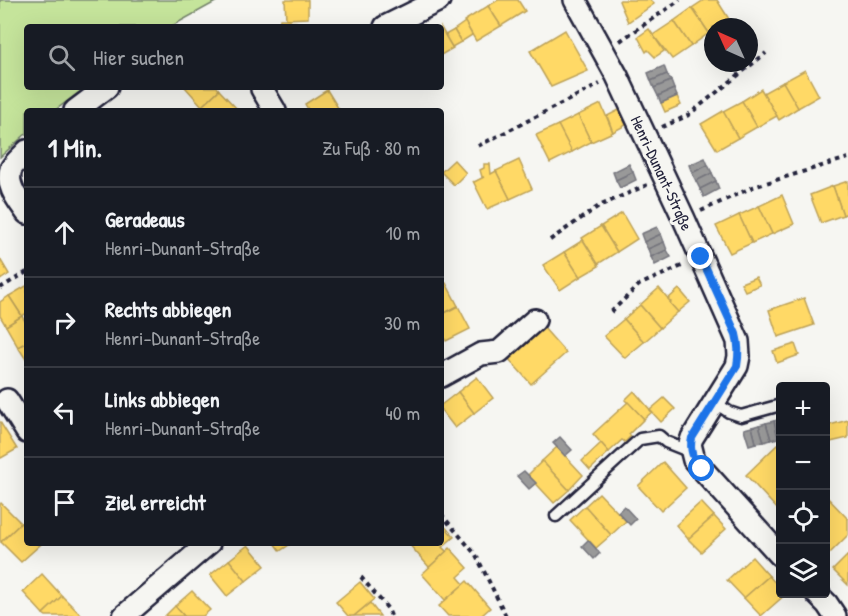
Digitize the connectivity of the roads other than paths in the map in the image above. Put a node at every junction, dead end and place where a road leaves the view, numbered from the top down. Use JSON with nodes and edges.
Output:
{"nodes":[{"id":1,"x":439,"y":0,"type":"edge"},
{"id":2,"x":575,"y":0,"type":"edge"},
{"id":3,"x":392,"y":24,"type":"edge"},
{"id":4,"x":103,"y":90,"type":"edge"},
{"id":5,"x":263,"y":90,"type":"edge"},
{"id":6,"x":79,"y":108,"type":"edge"},
{"id":7,"x":273,"y":108,"type":"edge"},
{"id":8,"x":24,"y":154,"type":"edge"},
{"id":9,"x":24,"y":208,"type":"edge"},
{"id":10,"x":535,"y":320,"type":"dead end"},
{"id":11,"x":444,"y":374,"type":"edge"},
{"id":12,"x":2,"y":398,"type":"edge"},
{"id":13,"x":714,"y":402,"type":"junction"},
{"id":14,"x":776,"y":406,"type":"edge"},
{"id":15,"x":24,"y":428,"type":"edge"},
{"id":16,"x":692,"y":453,"type":"junction"},
{"id":17,"x":556,"y":516,"type":"dead end"},
{"id":18,"x":206,"y":546,"type":"edge"},
{"id":19,"x":776,"y":551,"type":"edge"},
{"id":20,"x":821,"y":598,"type":"edge"},
{"id":21,"x":124,"y":616,"type":"edge"},
{"id":22,"x":834,"y":616,"type":"edge"}],
"edges":[{"from":1,"to":3,"type":"street"},
{"from":2,"to":13,"type":"street","name":"Henri-Dunant-Straße"},
{"from":4,"to":6,"type":"street"},
{"from":5,"to":7,"type":"street"},
{"from":8,"to":9,"type":"street"},
{"from":10,"to":11,"type":"street"},
{"from":12,"to":15,"type":"street"},
{"from":13,"to":14,"type":"lane"},
{"from":13,"to":16,"type":"street","name":"Henri-Dunant-Straße"},
{"from":16,"to":17,"type":"lane"},
{"from":16,"to":19,"type":"street"},
{"from":18,"to":21,"type":"street"},
{"from":20,"to":22,"type":"street"}]}
